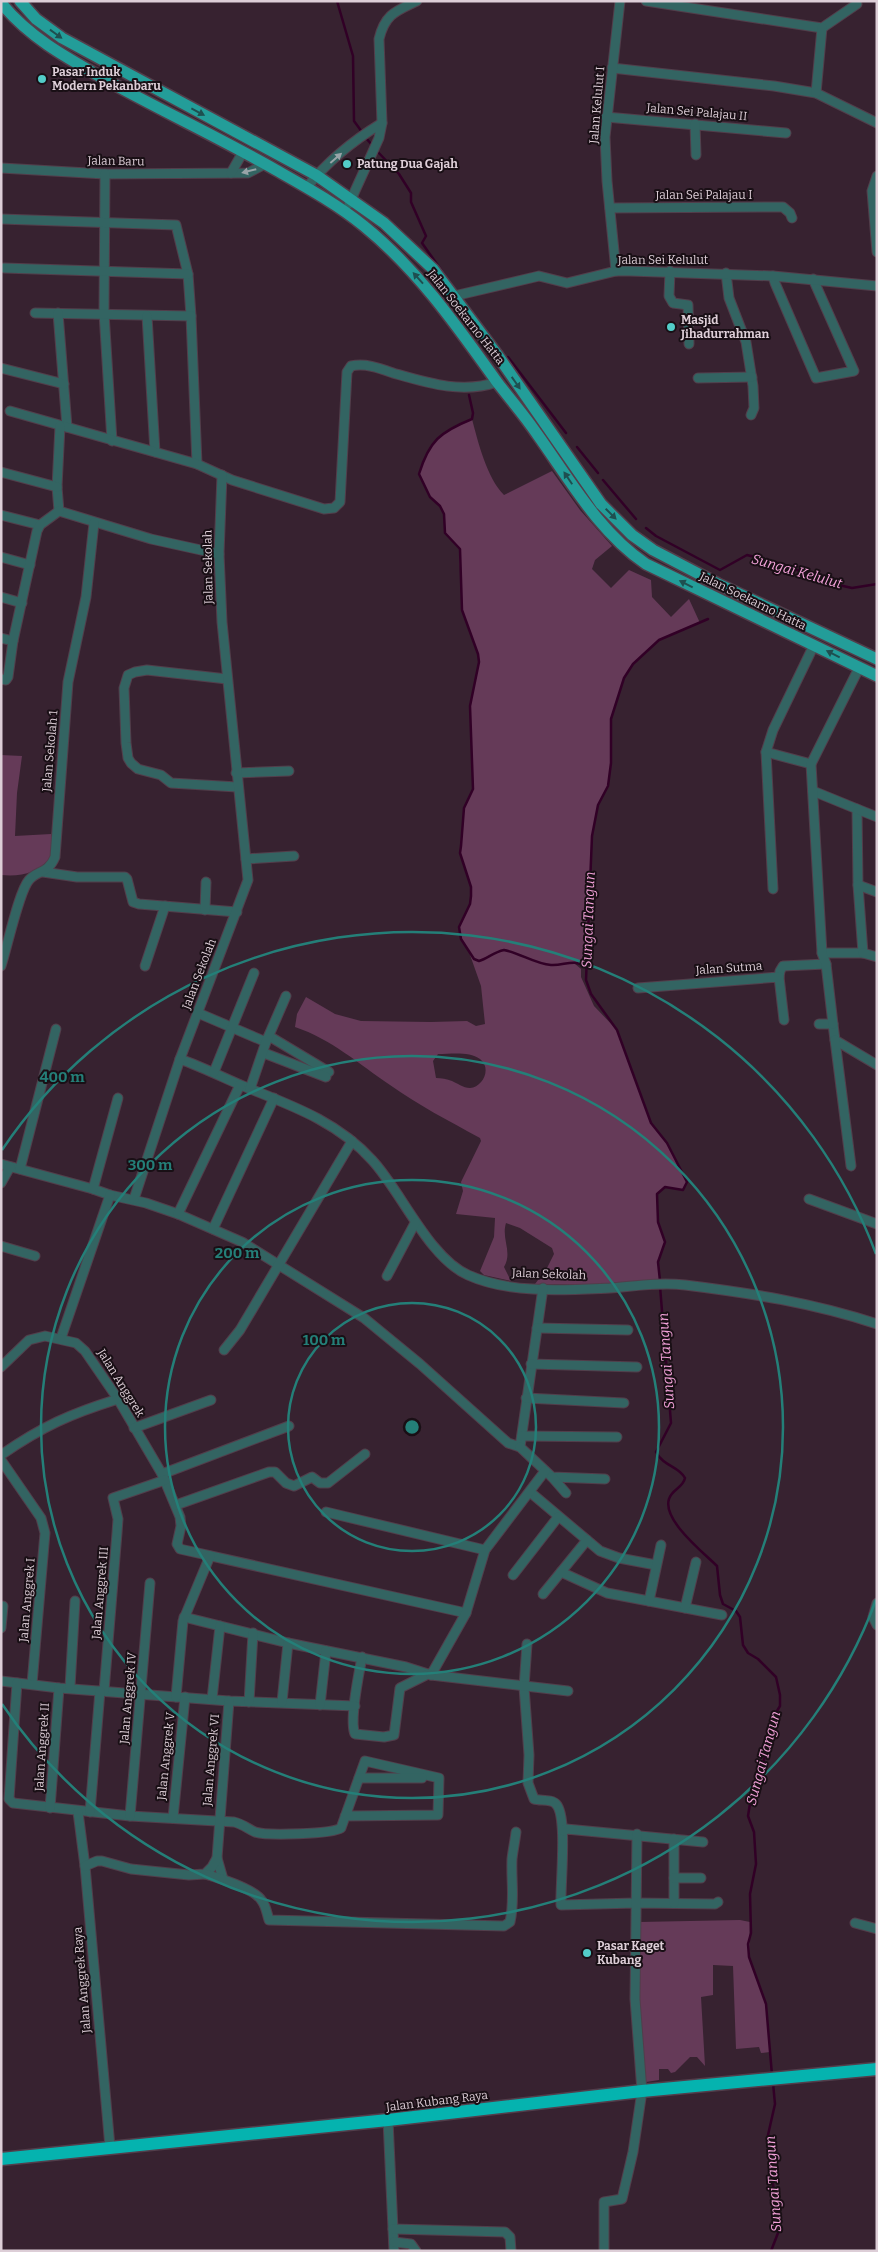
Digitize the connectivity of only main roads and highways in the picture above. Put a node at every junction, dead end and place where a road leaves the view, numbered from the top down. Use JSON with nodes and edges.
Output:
{"nodes":[{"id":1,"x":20,"y":1,"type":"edge"},
{"id":2,"x":1,"y":2,"type":"edge"},
{"id":3,"x":304,"y":168,"type":"junction"},
{"id":4,"x":302,"y":184,"type":"junction"},
{"id":5,"x":370,"y":213,"type":"junction"},
{"id":6,"x":363,"y":225,"type":"junction"},
{"id":7,"x":498,"y":356,"type":"junction"},
{"id":8,"x":485,"y":363,"type":"junction"},
{"id":9,"x":877,"y":659,"type":"edge"},
{"id":10,"x":877,"y":676,"type":"edge"},
{"id":11,"x":877,"y":2069,"type":"edge"},
{"id":12,"x":1,"y":2159,"type":"edge"}],
"edges":[{"from":1,"to":3,"type":"main road","name":"Jalan Soekarno Hatta","one_way":true},
{"from":2,"to":4,"type":"main road","name":"Jalan Soekarno Hatta"},
{"from":3,"to":4,"type":"main road"},
{"from":3,"to":5,"type":"main road","name":"Jalan Soekarno Hatta"},
{"from":4,"to":6,"type":"main road","name":"Jalan Soekarno Hatta"},
{"from":5,"to":6,"type":"main road"},
{"from":5,"to":7,"type":"main road","name":"Jalan Soekarno Hatta"},
{"from":8,"to":6,"type":"main road","name":"Jalan Soekarno Hatta","one_way":true},
{"from":7,"to":8,"type":"main road"},
{"from":7,"to":9,"type":"main road","name":"Jalan Soekarno Hatta","one_way":true},
{"from":10,"to":8,"type":"main road","name":"Jalan Soekarno Hatta","one_way":true},
{"from":11,"to":12,"type":"highway","name":"Jalan Kubang Raya"}]}
